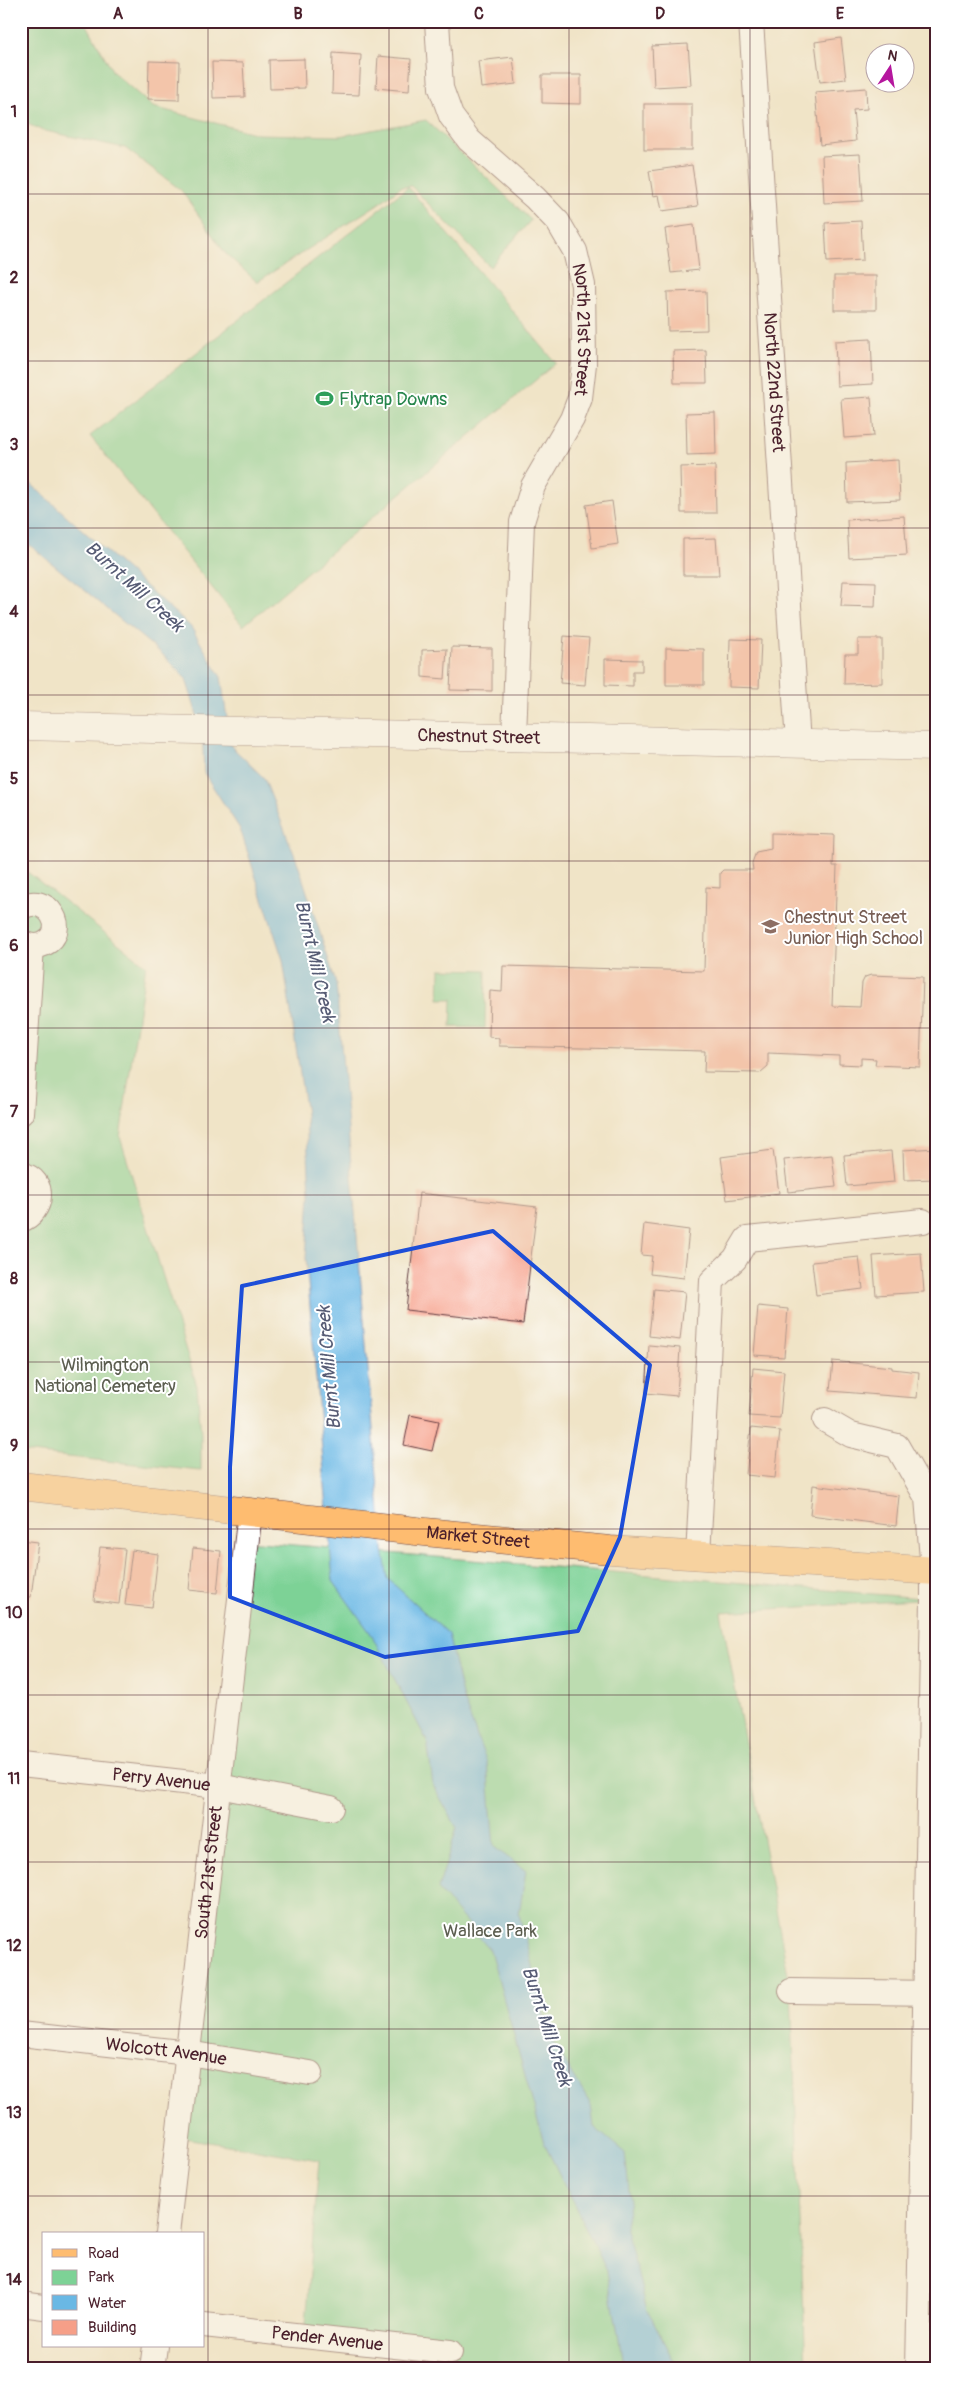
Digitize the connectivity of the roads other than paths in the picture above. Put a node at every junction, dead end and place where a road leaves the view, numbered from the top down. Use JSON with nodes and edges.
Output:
{"nodes":[{"id":1,"x":437,"y":21,"type":"edge"},
{"id":2,"x":751,"y":21,"type":"edge"},
{"id":3,"x":21,"y":726,"type":"edge"},
{"id":4,"x":514,"y":737,"type":"junction"},
{"id":5,"x":798,"y":744,"type":"junction"},
{"id":6,"x":937,"y":747,"type":"edge"},
{"id":7,"x":21,"y":908,"type":"edge"},
{"id":8,"x":27,"y":944,"type":"edge"},
{"id":9,"x":21,"y":1113,"type":"edge"},
{"id":10,"x":21,"y":1174,"type":"edge"},
{"id":11,"x":21,"y":1220,"type":"edge"},
{"id":12,"x":923,"y":1221,"type":"dead end"},
{"id":13,"x":824,"y":1420,"type":"dead end"},
{"id":14,"x":21,"y":1486,"type":"edge"},
{"id":15,"x":250,"y":1512,"type":"junction"},
{"id":16,"x":698,"y":1557,"type":"junction"},
{"id":17,"x":935,"y":1571,"type":"edge"},
{"id":18,"x":21,"y":1764,"type":"edge"},
{"id":19,"x":219,"y":1786,"type":"junction"},
{"id":20,"x":331,"y":1808,"type":"dead end"},
{"id":21,"x":791,"y":1991,"type":"dead end"},
{"id":22,"x":931,"y":1993,"type":"edge"},
{"id":23,"x":21,"y":2034,"type":"edge"},
{"id":24,"x":188,"y":2053,"type":"junction"},
{"id":25,"x":310,"y":2073,"type":"dead end"},
{"id":26,"x":167,"y":2232,"type":"edge"},
{"id":27,"x":21,"y":2304,"type":"edge"},
{"id":28,"x":42,"y":2307,"type":"edge"},
{"id":29,"x":205,"y":2324,"type":"edge"},
{"id":30,"x":155,"y":2348,"type":"edge"},
{"id":31,"x":450,"y":2352,"type":"dead end"},
{"id":32,"x":152,"y":2369,"type":"edge"},
{"id":33,"x":918,"y":2369,"type":"edge"}],
"edges":[{"from":1,"to":4,"type":"street","name":"North 21st Street"},
{"from":2,"to":5,"type":"street","name":"North 22nd Street"},
{"from":3,"to":4,"type":"street","name":"Chestnut Street"},
{"from":4,"to":5,"type":"street","name":"Chestnut Street"},
{"from":5,"to":6,"type":"street","name":"Chestnut Street"},
{"from":7,"to":8,"type":"street"},
{"from":8,"to":9,"type":"street"},
{"from":10,"to":11,"type":"street"},
{"from":12,"to":16,"type":"street"},
{"from":13,"to":17,"type":"street"},
{"from":14,"to":15,"type":"main road","name":"Market Street"},
{"from":15,"to":16,"type":"main road","name":"Market Street"},
{"from":15,"to":19,"type":"street","name":"South 21st Street"},
{"from":16,"to":17,"type":"main road","name":"Market Street"},
{"from":17,"to":22,"type":"street"},
{"from":18,"to":19,"type":"street","name":"Perry Avenue"},
{"from":19,"to":20,"type":"street","name":"Perry Avenue"},
{"from":19,"to":24,"type":"street","name":"South 21st Street"},
{"from":21,"to":22,"type":"street"},
{"from":22,"to":33,"type":"street"},
{"from":23,"to":24,"type":"street","name":"Wolcott Avenue"},
{"from":24,"to":25,"type":"street","name":"Wolcott Avenue"},
{"from":24,"to":26,"type":"street","name":"South 21st Street"},
{"from":27,"to":28,"type":"street"},
{"from":29,"to":31,"type":"street","name":"Pender Avenue"},
{"from":30,"to":32,"type":"street"}]}
